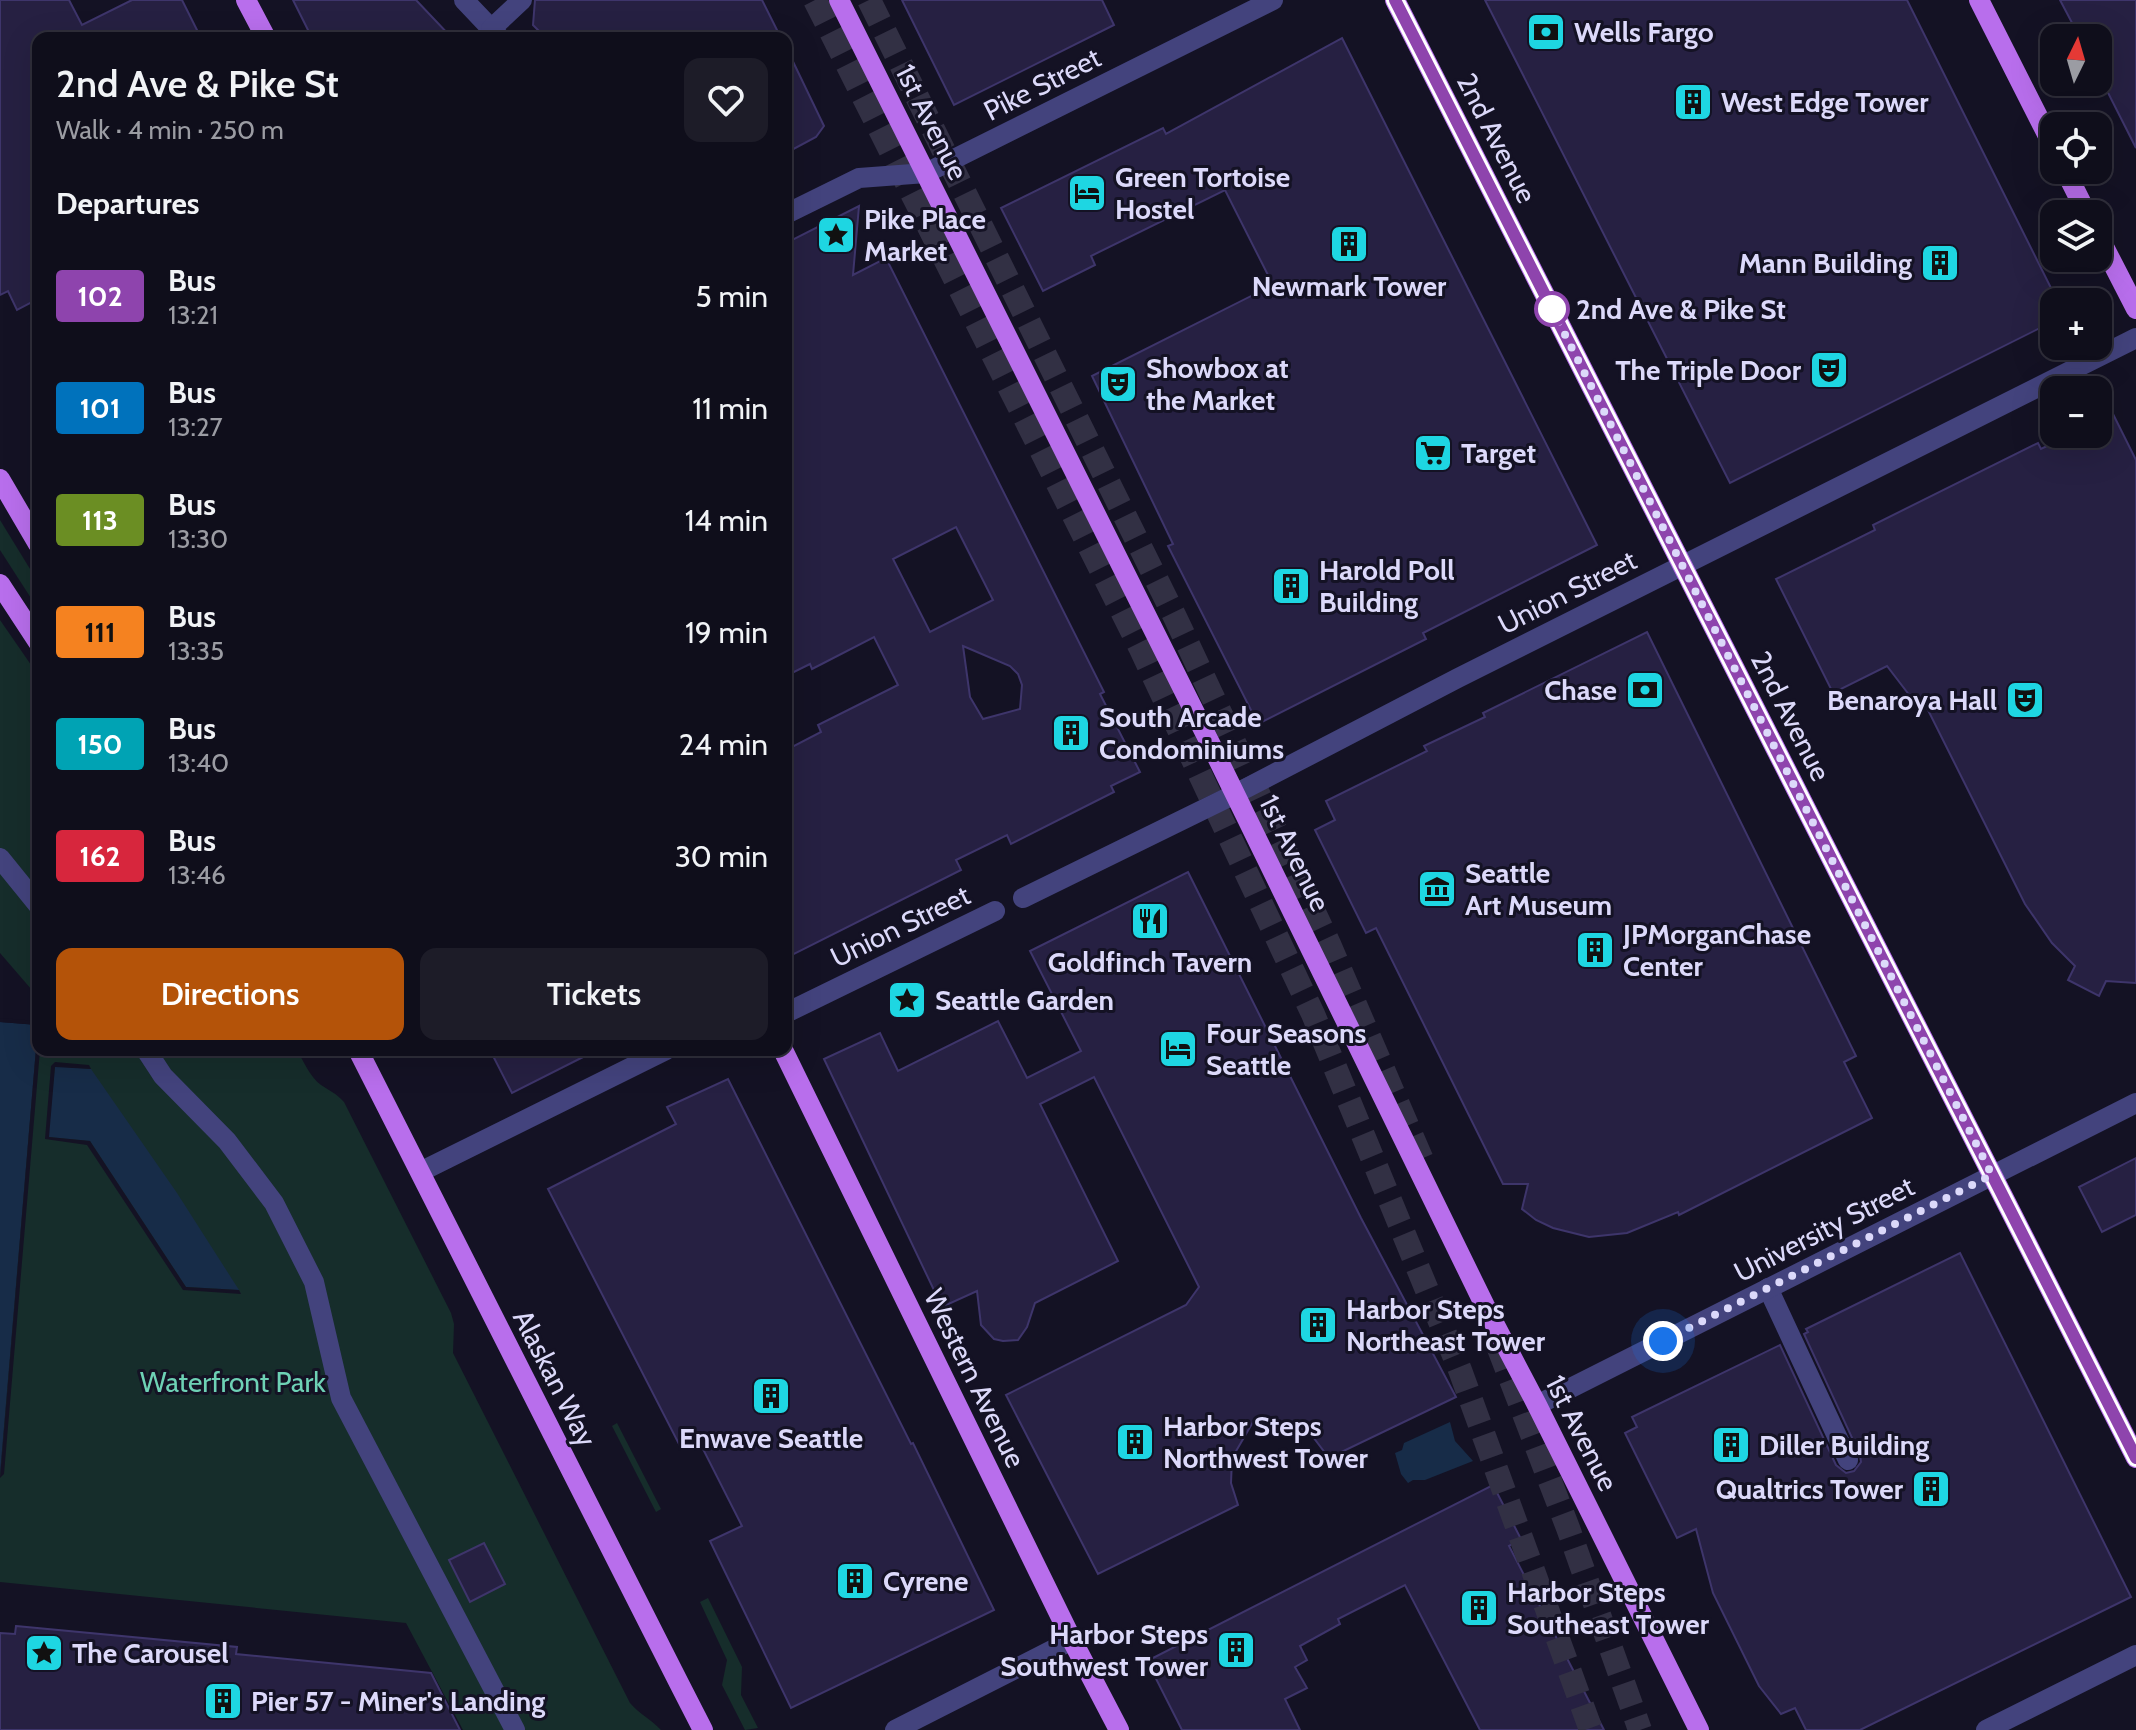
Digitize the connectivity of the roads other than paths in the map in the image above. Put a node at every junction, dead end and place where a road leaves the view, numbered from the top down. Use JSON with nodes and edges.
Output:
{"nodes":[{"id":1,"x":246,"y":0,"type":"edge"},
{"id":2,"x":464,"y":0,"type":"edge"},
{"id":3,"x":522,"y":0,"type":"edge"},
{"id":4,"x":839,"y":0,"type":"edge"},
{"id":5,"x":1273,"y":0,"type":"edge"},
{"id":6,"x":1395,"y":0,"type":"edge"},
{"id":7,"x":1979,"y":0,"type":"edge"},
{"id":8,"x":263,"y":32,"type":"edge"},
{"id":9,"x":495,"y":32,"type":"edge"},
{"id":10,"x":497,"y":32,"type":"edge"},
{"id":11,"x":2040,"y":120,"type":"edge"},
{"id":12,"x":926,"y":173,"type":"junction"},
{"id":13,"x":792,"y":211,"type":"edge"},
{"id":14,"x":2112,"y":262,"type":"edge"},
{"id":15,"x":2136,"y":309,"type":"edge"},
{"id":16,"x":2136,"y":338,"type":"edge"},
{"id":17,"x":0,"y":479,"type":"edge"},
{"id":18,"x":32,"y":534,"type":"edge"},
{"id":19,"x":1683,"y":566,"type":"junction"},
{"id":20,"x":0,"y":584,"type":"edge"},
{"id":21,"x":32,"y":633,"type":"edge"},
{"id":22,"x":1235,"y":794,"type":"junction"},
{"id":23,"x":0,"y":858,"type":"edge"},
{"id":24,"x":32,"y":898,"type":"edge"},
{"id":25,"x":1023,"y":898,"type":"dead end"},
{"id":26,"x":995,"y":911,"type":"dead end"},
{"id":27,"x":792,"y":1010,"type":"edge"},
{"id":28,"x":150,"y":1056,"type":"edge"},
{"id":29,"x":361,"y":1056,"type":"edge"},
{"id":30,"x":654,"y":1056,"type":"edge"},
{"id":31,"x":786,"y":1056,"type":"edge"},
{"id":32,"x":2136,"y":1103,"type":"edge"},
{"id":33,"x":422,"y":1171,"type":"junction"},
{"id":34,"x":1992,"y":1175,"type":"junction"},
{"id":35,"x":1768,"y":1288,"type":"junction"},
{"id":36,"x":1537,"y":1405,"type":"junction"},
{"id":37,"x":2136,"y":1458,"type":"edge"},
{"id":38,"x":1848,"y":1460,"type":"dead end"},
{"id":39,"x":1072,"y":1640,"type":"junction"},
{"id":40,"x":2136,"y":1655,"type":"edge"},
{"id":41,"x":515,"y":1730,"type":"edge"},
{"id":42,"x":703,"y":1730,"type":"edge"},
{"id":43,"x":895,"y":1730,"type":"edge"},
{"id":44,"x":1119,"y":1730,"type":"edge"},
{"id":45,"x":1699,"y":1730,"type":"edge"},
{"id":46,"x":1986,"y":1730,"type":"edge"}],
"edges":[{"from":1,"to":8,"type":"main road"},
{"from":2,"to":9,"type":"street"},
{"from":3,"to":10,"type":"street"},
{"from":4,"to":12,"type":"main road","name":"1st Avenue"},
{"from":5,"to":12,"type":"street","name":"Pike Street"},
{"from":6,"to":19,"type":"main road","name":"2nd Avenue"},
{"from":7,"to":11,"type":"main road"},
{"from":12,"to":13,"type":"street","name":"Pike Street"},
{"from":12,"to":22,"type":"main road","name":"1st Avenue"},
{"from":14,"to":15,"type":"main road"},
{"from":16,"to":19,"type":"street","name":"Union Street"},
{"from":17,"to":18,"type":"main road"},
{"from":19,"to":22,"type":"street","name":"Union Street"},
{"from":19,"to":34,"type":"main road","name":"2nd Avenue"},
{"from":20,"to":21,"type":"main road"},
{"from":22,"to":25,"type":"street","name":"Union Street"},
{"from":22,"to":36,"type":"main road","name":"1st Avenue"},
{"from":23,"to":24,"type":"street"},
{"from":26,"to":27,"type":"street","name":"Union Street"},
{"from":28,"to":41,"type":"street"},
{"from":29,"to":33,"type":"main road","name":"Alaskan Way"},
{"from":30,"to":33,"type":"street"},
{"from":31,"to":39,"type":"main road","name":"Western Avenue"},
{"from":32,"to":34,"type":"street","name":"University Street"},
{"from":33,"to":42,"type":"main road","name":"Alaskan Way"},
{"from":34,"to":35,"type":"street","name":"University Street"},
{"from":34,"to":37,"type":"main road","name":"2nd Avenue"},
{"from":35,"to":36,"type":"street","name":"University Street"},
{"from":35,"to":38,"type":"street"},
{"from":36,"to":45,"type":"main road","name":"1st Avenue"},
{"from":39,"to":43,"type":"street"},
{"from":39,"to":44,"type":"main road","name":"Western Avenue"},
{"from":40,"to":46,"type":"street"}]}
